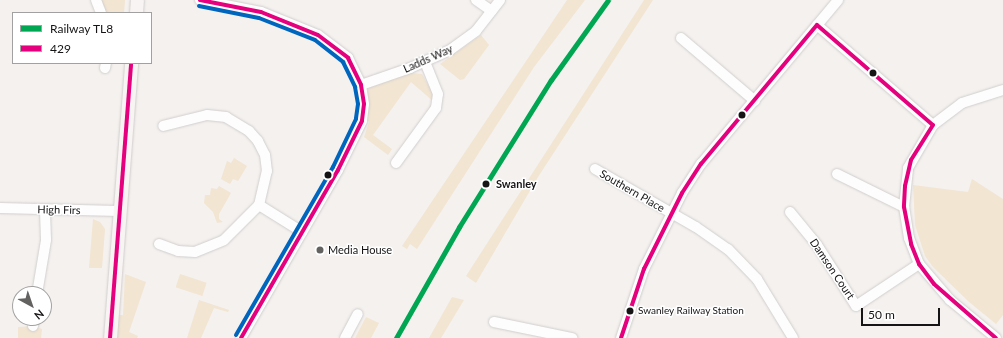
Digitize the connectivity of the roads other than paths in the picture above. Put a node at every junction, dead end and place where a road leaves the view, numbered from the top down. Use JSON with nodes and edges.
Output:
{"nodes":[{"id":1,"x":96,"y":0,"type":"edge"},
{"id":2,"x":137,"y":0,"type":"edge"},
{"id":3,"x":200,"y":0,"type":"edge"},
{"id":4,"x":476,"y":0,"type":"edge"},
{"id":5,"x":500,"y":0,"type":"edge"},
{"id":6,"x":838,"y":0,"type":"edge"},
{"id":7,"x":492,"y":11,"type":"junction"},
{"id":8,"x":101,"y":12,"type":"edge"},
{"id":9,"x":136,"y":12,"type":"edge"},
{"id":10,"x":818,"y":25,"type":"junction"},
{"id":11,"x":681,"y":38,"type":"dead end"},
{"id":12,"x":425,"y":62,"type":"junction"},
{"id":13,"x":131,"y":64,"type":"edge"},
{"id":14,"x":361,"y":85,"type":"junction"},
{"id":15,"x":1003,"y":90,"type":"edge"},
{"id":16,"x":755,"y":101,"type":"junction"},
{"id":17,"x":932,"y":125,"type":"junction"},
{"id":18,"x":163,"y":126,"type":"dead end"},
{"id":19,"x":396,"y":163,"type":"dead end"},
{"id":20,"x":595,"y":169,"type":"dead end"},
{"id":21,"x":837,"y":174,"type":"dead end"},
{"id":22,"x":259,"y":205,"type":"junction"},
{"id":23,"x":904,"y":207,"type":"junction"},
{"id":24,"x":0,"y":208,"type":"edge"},
{"id":25,"x":45,"y":210,"type":"junction"},
{"id":26,"x":118,"y":211,"type":"junction"},
{"id":27,"x":790,"y":212,"type":"dead end"},
{"id":28,"x":670,"y":213,"type":"junction"},
{"id":29,"x":302,"y":232,"type":"junction"},
{"id":30,"x":160,"y":244,"type":"dead end"},
{"id":31,"x":918,"y":264,"type":"junction"},
{"id":32,"x":38,"y":286,"type":"edge"},
{"id":33,"x":358,"y":314,"type":"dead end"},
{"id":34,"x":494,"y":322,"type":"dead end"},
{"id":35,"x":110,"y":338,"type":"edge"},
{"id":36,"x":241,"y":338,"type":"edge"},
{"id":37,"x":346,"y":338,"type":"edge"},
{"id":38,"x":572,"y":338,"type":"edge"},
{"id":39,"x":621,"y":338,"type":"edge"},
{"id":40,"x":793,"y":338,"type":"edge"},
{"id":41,"x":996,"y":338,"type":"edge"}],
"edges":[{"from":1,"to":8,"type":"street"},
{"from":2,"to":9,"type":"main road"},
{"from":3,"to":14,"type":"street"},
{"from":4,"to":7,"type":"street"},
{"from":5,"to":7,"type":"street","name":"Ladds Way"},
{"from":6,"to":10,"type":"street"},
{"from":7,"to":12,"type":"street","name":"Ladds Way"},
{"from":10,"to":16,"type":"street"},
{"from":10,"to":17,"type":"street"},
{"from":11,"to":16,"type":"street"},
{"from":12,"to":14,"type":"street","name":"Ladds Way"},
{"from":12,"to":19,"type":"street"},
{"from":13,"to":26,"type":"main road"},
{"from":14,"to":29,"type":"street"},
{"from":15,"to":17,"type":"street"},
{"from":16,"to":28,"type":"street"},
{"from":17,"to":23,"type":"street"},
{"from":18,"to":22,"type":"street"},
{"from":20,"to":28,"type":"street","name":"Southern Place"},
{"from":21,"to":23,"type":"street"},
{"from":22,"to":29,"type":"street"},
{"from":22,"to":30,"type":"street"},
{"from":23,"to":31,"type":"street"},
{"from":24,"to":25,"type":"street","name":"High Firs"},
{"from":25,"to":26,"type":"street","name":"High Firs"},
{"from":25,"to":32,"type":"street"},
{"from":26,"to":35,"type":"main road"},
{"from":27,"to":31,"type":"street","name":"Damson Court"},
{"from":28,"to":39,"type":"street"},
{"from":28,"to":40,"type":"street","name":"Southern Place"},
{"from":29,"to":36,"type":"street"},
{"from":31,"to":41,"type":"street"},
{"from":33,"to":37,"type":"street"},
{"from":34,"to":38,"type":"street"}]}
